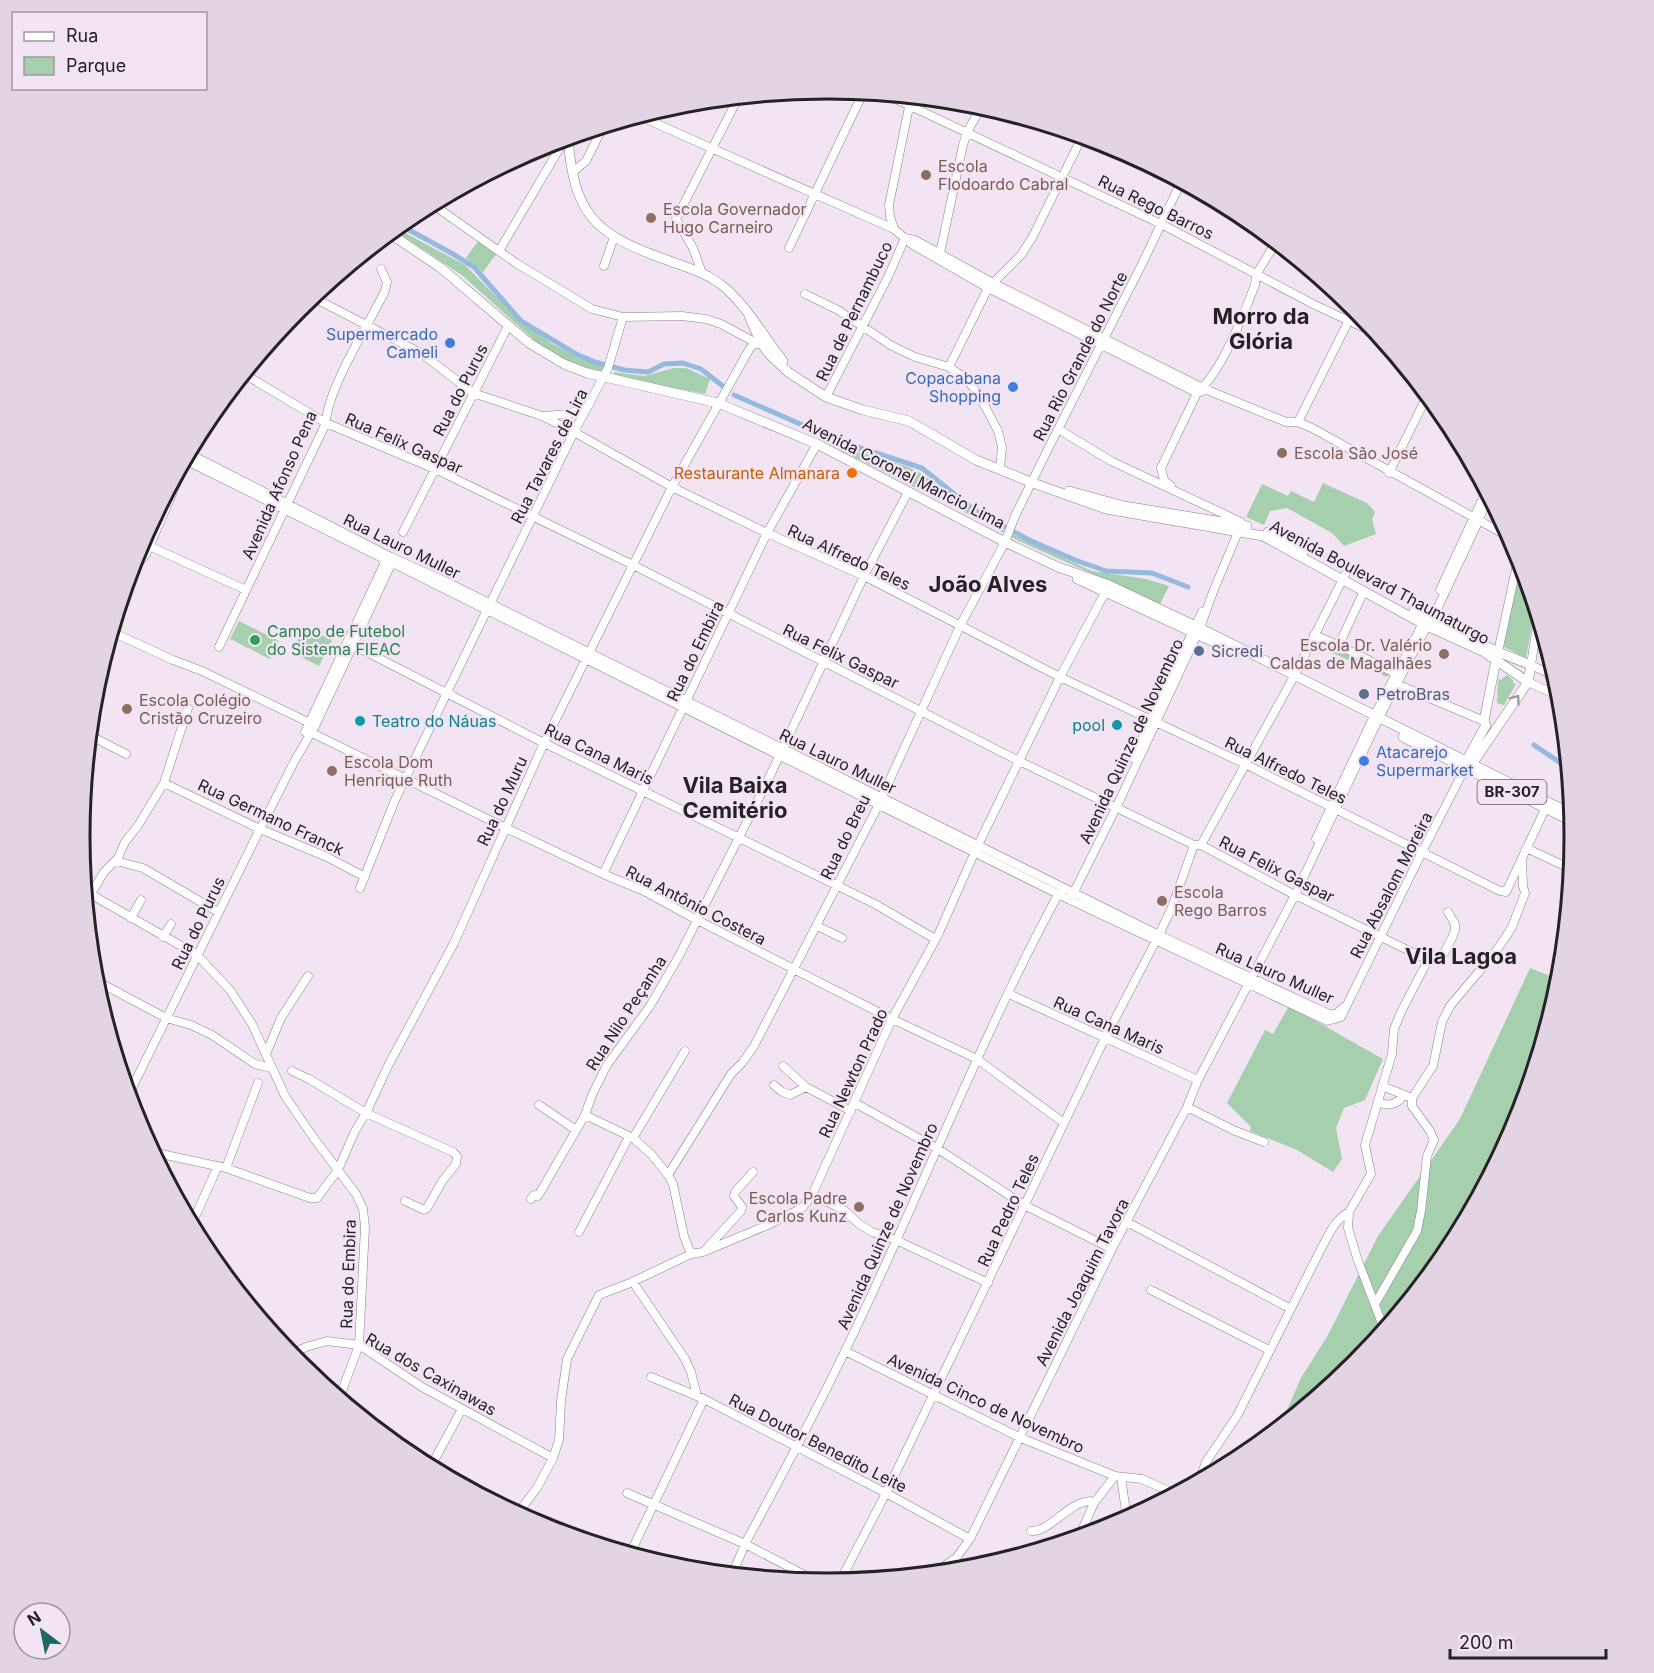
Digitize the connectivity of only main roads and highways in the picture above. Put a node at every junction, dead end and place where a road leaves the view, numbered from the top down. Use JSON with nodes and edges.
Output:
{"nodes":[{"id":1,"x":569,"y":147,"type":"edge"},
{"id":2,"x":397,"y":239,"type":"edge"},
{"id":3,"x":1344,"y":578,"type":"junction"},
{"id":4,"x":1427,"y":621,"type":"junction"},
{"id":5,"x":1497,"y":656,"type":"junction"},
{"id":6,"x":1528,"y":682,"type":"junction"},
{"id":7,"x":1486,"y":720,"type":"junction"},
{"id":8,"x":1499,"y":724,"type":"junction"},
{"id":9,"x":1466,"y":768,"type":"junction"},
{"id":10,"x":1563,"y":811,"type":"edge"}],
"edges":[{"from":1,"to":3,"type":"main road","name":"Avenida Boulevard Thaumaturgo"},
{"from":2,"to":9,"type":"main road","name":"Avenida Coronel Mancio Lima"},
{"from":3,"to":4,"type":"main road","name":"Avenida Boulevard Thaumaturgo"},
{"from":3,"to":4,"type":"main road","name":"Avenida Boulevard Thaumaturgo"},
{"from":4,"to":5,"type":"main road","name":"Avenida Boulevard Thaumaturgo"},
{"from":5,"to":6,"type":"main road"},
{"from":5,"to":6,"type":"main road"},
{"from":5,"to":7,"type":"main road","number":"BR-307"},
{"from":8,"to":6,"type":"main road","one_way":true},
{"from":7,"to":8,"type":"main road"},
{"from":7,"to":9,"type":"main road","number":"BR-307"},
{"from":8,"to":9,"type":"main road"},
{"from":9,"to":10,"type":"main road","number":"BR-307"}]}
